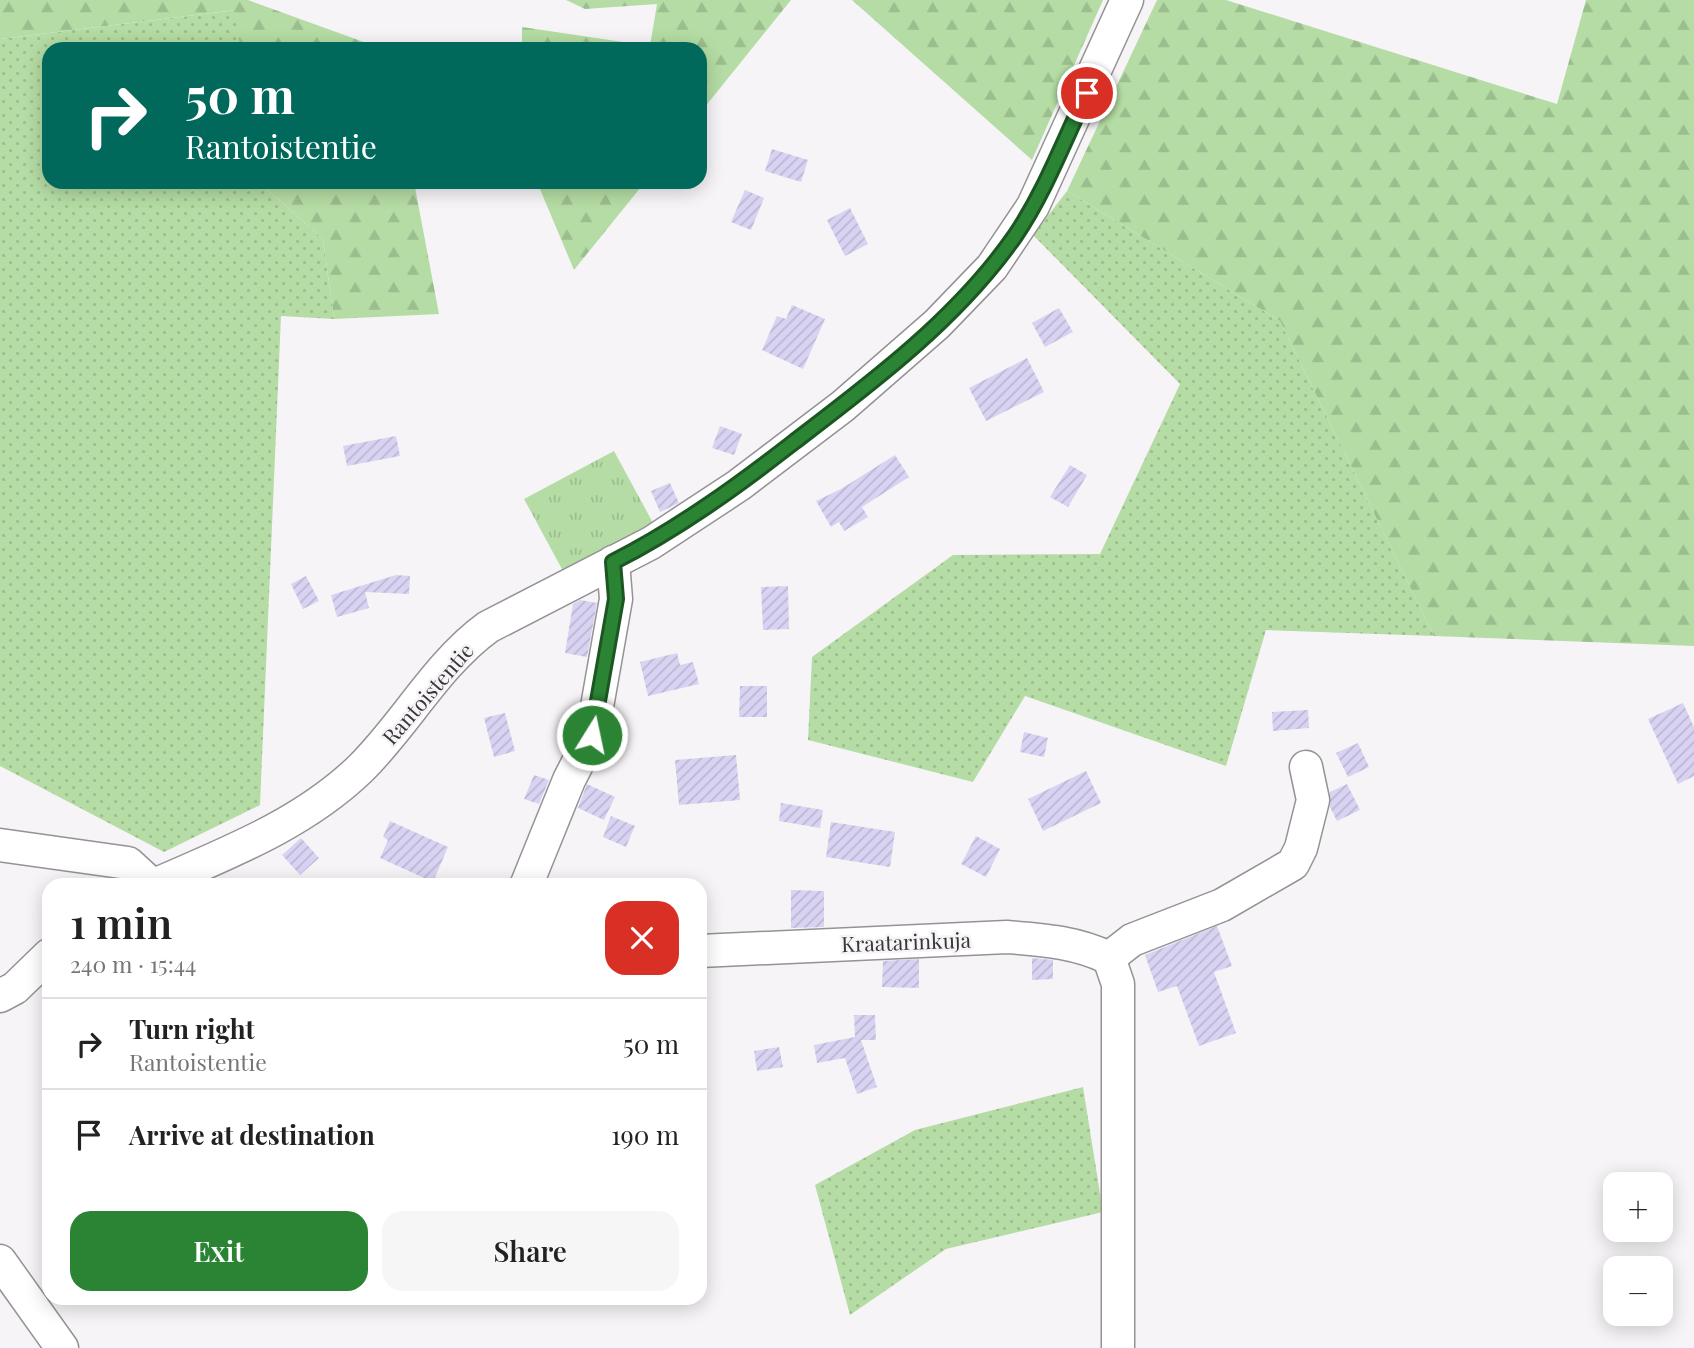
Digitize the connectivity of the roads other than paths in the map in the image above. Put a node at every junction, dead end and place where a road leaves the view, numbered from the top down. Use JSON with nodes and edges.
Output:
{"nodes":[{"id":1,"x":1127,"y":0,"type":"edge"},
{"id":2,"x":613,"y":562,"type":"junction"},
{"id":3,"x":1306,"y":767,"type":"dead end"},
{"id":4,"x":0,"y":845,"type":"edge"},
{"id":5,"x":145,"y":878,"type":"edge"},
{"id":6,"x":169,"y":878,"type":"edge"},
{"id":7,"x":529,"y":878,"type":"edge"},
{"id":8,"x":707,"y":951,"type":"edge"},
{"id":9,"x":1109,"y":958,"type":"junction"},
{"id":10,"x":42,"y":961,"type":"edge"},
{"id":11,"x":0,"y":996,"type":"edge"},
{"id":12,"x":0,"y":1261,"type":"edge"},
{"id":13,"x":62,"y":1348,"type":"edge"},
{"id":14,"x":1118,"y":1348,"type":"edge"}],
"edges":[{"from":1,"to":2,"type":"street","name":"Rantoistentie"},
{"from":2,"to":6,"type":"street","name":"Rantoistentie"},
{"from":2,"to":7,"type":"street"},
{"from":3,"to":9,"type":"street"},
{"from":4,"to":5,"type":"street"},
{"from":8,"to":9,"type":"street","name":"Kraatarinkuja"},
{"from":9,"to":14,"type":"street"},
{"from":10,"to":11,"type":"street"},
{"from":12,"to":13,"type":"street"}]}
